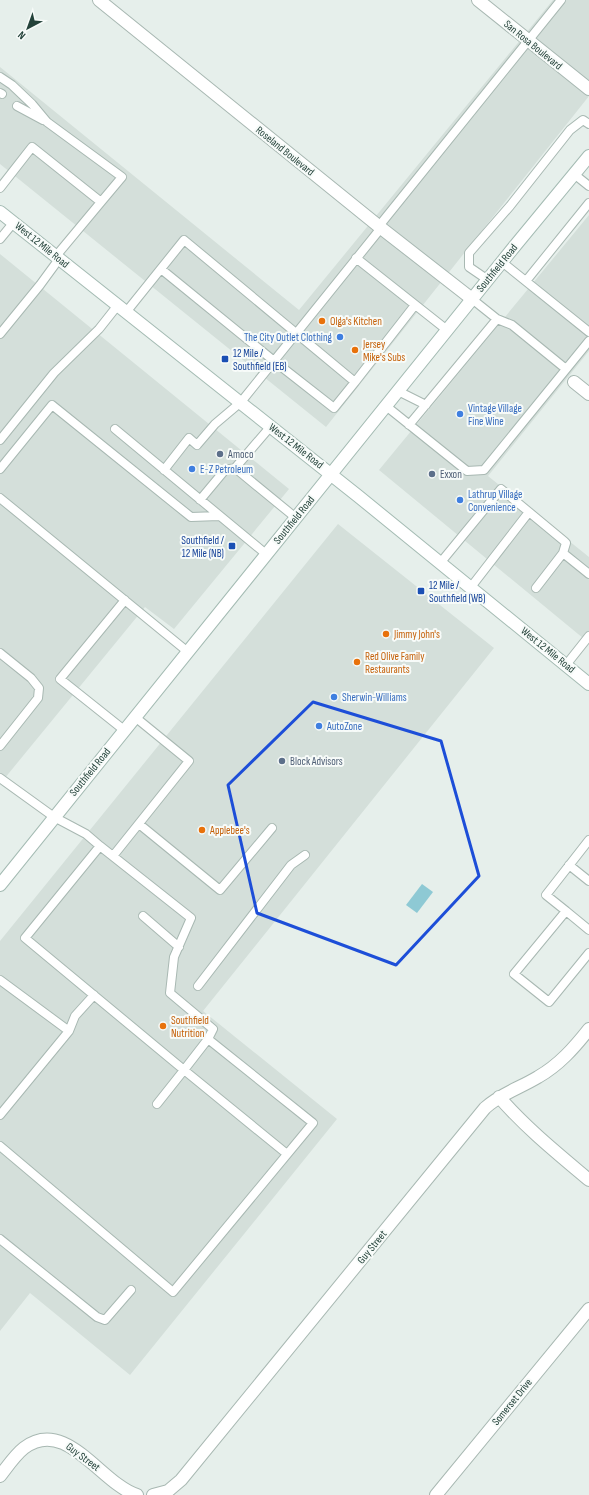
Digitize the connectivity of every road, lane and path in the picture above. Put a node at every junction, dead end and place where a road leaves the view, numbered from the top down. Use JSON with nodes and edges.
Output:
{"nodes":[{"id":1,"x":100,"y":0,"type":"edge"},
{"id":2,"x":478,"y":0,"type":"edge"},
{"id":3,"x":561,"y":0,"type":"edge"},
{"id":4,"x":528,"y":40,"type":"junction"},
{"id":5,"x":0,"y":77,"type":"edge"},
{"id":6,"x":589,"y":89,"type":"edge"},
{"id":7,"x":17,"y":106,"type":"dead end"},
{"id":8,"x":47,"y":122,"type":"junction"},
{"id":9,"x":589,"y":124,"type":"edge"},
{"id":10,"x":589,"y":156,"type":"edge"},
{"id":11,"x":574,"y":174,"type":"junction"},
{"id":12,"x":589,"y":186,"type":"edge"},
{"id":13,"x":0,"y":188,"type":"edge"},
{"id":14,"x":100,"y":202,"type":"junction"},
{"id":15,"x":589,"y":203,"type":"edge"},
{"id":16,"x":0,"y":212,"type":"edge"},
{"id":17,"x":14,"y":222,"type":"junction"},
{"id":18,"x":380,"y":227,"type":"junction"},
{"id":19,"x":0,"y":239,"type":"edge"},
{"id":20,"x":57,"y":257,"type":"junction"},
{"id":21,"x":356,"y":258,"type":"junction"},
{"id":22,"x":502,"y":262,"type":"junction"},
{"id":23,"x":161,"y":269,"type":"junction"},
{"id":24,"x":488,"y":280,"type":"junction"},
{"id":25,"x":526,"y":281,"type":"junction"},
{"id":26,"x":472,"y":299,"type":"junction"},
{"id":27,"x":415,"y":305,"type":"junction"},
{"id":28,"x":122,"y":308,"type":"junction"},
{"id":29,"x":497,"y":319,"type":"junction"},
{"id":30,"x":447,"y":330,"type":"junction"},
{"id":31,"x":589,"y":332,"type":"edge"},
{"id":32,"x":0,"y":334,"type":"edge"},
{"id":33,"x":296,"y":334,"type":"junction"},
{"id":34,"x":589,"y":340,"type":"edge"},
{"id":35,"x":274,"y":361,"type":"junction"},
{"id":36,"x":566,"y":369,"type":"junction"},
{"id":37,"x":355,"y":382,"type":"junction"},
{"id":38,"x":574,"y":382,"type":"dead end"},
{"id":39,"x":398,"y":391,"type":"junction"},
{"id":40,"x":589,"y":394,"type":"edge"},
{"id":41,"x":241,"y":402,"type":"junction"},
{"id":42,"x":426,"y":405,"type":"junction"},
{"id":43,"x":386,"y":406,"type":"junction"},
{"id":44,"x":409,"y":425,"type":"junction"},
{"id":45,"x":271,"y":426,"type":"junction"},
{"id":46,"x":114,"y":429,"type":"dead end"},
{"id":47,"x":0,"y":440,"type":"edge"},
{"id":48,"x":235,"y":468,"type":"junction"},
{"id":49,"x":0,"y":469,"type":"edge"},
{"id":50,"x":164,"y":470,"type":"junction"},
{"id":51,"x":331,"y":474,"type":"junction"},
{"id":52,"x":0,"y":498,"type":"edge"},
{"id":53,"x":200,"y":500,"type":"junction"},
{"id":54,"x":529,"y":512,"type":"junction"},
{"id":55,"x":219,"y":516,"type":"junction"},
{"id":56,"x":296,"y":518,"type":"junction"},
{"id":57,"x":266,"y":554,"type":"junction"},
{"id":58,"x":563,"y":554,"type":"junction"},
{"id":59,"x":441,"y":562,"type":"junction"},
{"id":60,"x":589,"y":574,"type":"edge"},
{"id":61,"x":471,"y":587,"type":"junction"},
{"id":62,"x":536,"y":588,"type":"dead end"},
{"id":63,"x":125,"y":600,"type":"junction"},
{"id":64,"x":589,"y":636,"type":"edge"},
{"id":65,"x":188,"y":652,"type":"junction"},
{"id":66,"x":0,"y":653,"type":"edge"},
{"id":67,"x":566,"y":665,"type":"junction"},
{"id":68,"x":589,"y":684,"type":"edge"},
{"id":69,"x":135,"y":717,"type":"junction"},
{"id":70,"x":124,"y":730,"type":"junction"},
{"id":71,"x":0,"y":746,"type":"edge"},
{"id":72,"x":0,"y":778,"type":"edge"},
{"id":73,"x":54,"y":817,"type":"junction"},
{"id":74,"x":139,"y":824,"type":"junction"},
{"id":75,"x":272,"y":828,"type":"dead end"},
{"id":76,"x":588,"y":844,"type":"edge"},
{"id":77,"x":100,"y":846,"type":"junction"},
{"id":78,"x":305,"y":855,"type":"dead end"},
{"id":79,"x":113,"y":856,"type":"junction"},
{"id":80,"x":570,"y":865,"type":"junction"},
{"id":81,"x":589,"y":881,"type":"edge"},
{"id":82,"x":0,"y":885,"type":"edge"},
{"id":83,"x":566,"y":911,"type":"junction"},
{"id":84,"x":143,"y":916,"type":"dead end"},
{"id":85,"x":589,"y":930,"type":"edge"},
{"id":86,"x":179,"y":947,"type":"junction"},
{"id":87,"x":589,"y":953,"type":"edge"},
{"id":88,"x":0,"y":980,"type":"edge"},
{"id":89,"x":198,"y":986,"type":"dead end"},
{"id":90,"x":94,"y":995,"type":"junction"},
{"id":91,"x":589,"y":1029,"type":"edge"},
{"id":92,"x":69,"y":1031,"type":"junction"},
{"id":93,"x":208,"y":1039,"type":"junction"},
{"id":94,"x":184,"y":1070,"type":"junction"},
{"id":95,"x":499,"y":1097,"type":"junction"},
{"id":96,"x":157,"y":1104,"type":"dead end"},
{"id":97,"x":0,"y":1115,"type":"edge"},
{"id":98,"x":0,"y":1146,"type":"edge"},
{"id":99,"x":287,"y":1154,"type":"junction"},
{"id":100,"x":589,"y":1180,"type":"edge"},
{"id":101,"x":0,"y":1239,"type":"edge"},
{"id":102,"x":131,"y":1290,"type":"dead end"},
{"id":103,"x":589,"y":1309,"type":"edge"},
{"id":104,"x":0,"y":1476,"type":"edge"},
{"id":105,"x":175,"y":1491,"type":"edge"},
{"id":106,"x":131,"y":1494,"type":"edge"},
{"id":107,"x":153,"y":1495,"type":"edge"},
{"id":108,"x":436,"y":1495,"type":"edge"}],
"edges":[{"from":1,"to":18,"type":"street","name":"Roseland Boulevard"},
{"from":2,"to":4,"type":"street","name":"San Rosa Boulevard"},
{"from":3,"to":4,"type":"lane"},
{"from":4,"to":6,"type":"street","name":"San Rosa Boulevard"},
{"from":4,"to":18,"type":"lane"},
{"from":5,"to":8,"type":"lane"},
{"from":7,"to":8,"type":"lane"},
{"from":8,"to":14,"type":"lane"},
{"from":9,"to":24,"type":"lane"},
{"from":10,"to":11,"type":"street","name":"Southfield Road"},
{"from":11,"to":12,"type":"lane"},
{"from":11,"to":22,"type":"street","name":"Southfield Road"},
{"from":13,"to":14,"type":"lane"},
{"from":14,"to":20,"type":"lane"},
{"from":15,"to":25,"type":"lane"},
{"from":16,"to":17,"type":"street","name":"West 12 Mile Road"},
{"from":17,"to":19,"type":"lane"},
{"from":17,"to":20,"type":"street","name":"West 12 Mile Road"},
{"from":18,"to":21,"type":"lane"},
{"from":18,"to":26,"type":"street","name":"Roseland Boulevard"},
{"from":20,"to":28,"type":"street","name":"West 12 Mile Road"},
{"from":20,"to":32,"type":"lane"},
{"from":21,"to":27,"type":"lane"},
{"from":21,"to":33,"type":"lane"},
{"from":22,"to":24,"type":"street","name":"Southfield Road"},
{"from":22,"to":25,"type":"lane"},
{"from":23,"to":28,"type":"lane"},
{"from":23,"to":33,"type":"lane"},
{"from":23,"to":35,"type":"lane"},
{"from":24,"to":26,"type":"street","name":"Southfield Road"},
{"from":25,"to":31,"type":"lane"},
{"from":26,"to":29,"type":"lane"},
{"from":26,"to":30,"type":"street","name":"Southfield Road"},
{"from":27,"to":30,"type":"lane"},
{"from":27,"to":37,"type":"lane"},
{"from":28,"to":41,"type":"street","name":"West 12 Mile Road"},
{"from":28,"to":47,"type":"lane"},
{"from":29,"to":36,"type":"lane"},
{"from":29,"to":42,"type":"lane"},
{"from":30,"to":39,"type":"street","name":"Southfield Road"},
{"from":33,"to":35,"type":"lane"},
{"from":33,"to":37,"type":"lane"},
{"from":34,"to":36,"type":"lane"},
{"from":35,"to":37,"type":"lane"},
{"from":35,"to":41,"type":"lane"},
{"from":36,"to":44,"type":"lane"},
{"from":38,"to":40,"type":"street"},
{"from":39,"to":42,"type":"lane"},
{"from":39,"to":43,"type":"street","name":"Southfield Road"},
{"from":41,"to":45,"type":"street","name":"West 12 Mile Road"},
{"from":41,"to":50,"type":"lane"},
{"from":42,"to":44,"type":"lane"},
{"from":43,"to":44,"type":"lane"},
{"from":43,"to":51,"type":"street","name":"Southfield Road"},
{"from":45,"to":48,"type":"lane"},
{"from":45,"to":51,"type":"street","name":"West 12 Mile Road"},
{"from":46,"to":50,"type":"lane"},
{"from":48,"to":53,"type":"lane"},
{"from":48,"to":56,"type":"lane"},
{"from":49,"to":55,"type":"lane"},
{"from":50,"to":53,"type":"lane"},
{"from":51,"to":56,"type":"street","name":"Southfield Road"},
{"from":51,"to":59,"type":"street","name":"West 12 Mile Road"},
{"from":52,"to":63,"type":"lane"},
{"from":53,"to":55,"type":"lane"},
{"from":54,"to":58,"type":"lane"},
{"from":54,"to":59,"type":"lane"},
{"from":54,"to":61,"type":"lane"},
{"from":55,"to":57,"type":"lane"},
{"from":56,"to":57,"type":"street","name":"Southfield Road"},
{"from":57,"to":65,"type":"street","name":"Southfield Road"},
{"from":58,"to":60,"type":"lane"},
{"from":58,"to":62,"type":"lane"},
{"from":59,"to":61,"type":"street","name":"West 12 Mile Road"},
{"from":61,"to":67,"type":"street","name":"West 12 Mile Road"},
{"from":63,"to":65,"type":"lane"},
{"from":63,"to":70,"type":"lane"},
{"from":64,"to":67,"type":"lane"},
{"from":65,"to":69,"type":"street","name":"Southfield Road"},
{"from":66,"to":71,"type":"lane"},
{"from":67,"to":68,"type":"street","name":"West 12 Mile Road"},
{"from":69,"to":70,"type":"street","name":"Southfield Road"},
{"from":69,"to":74,"type":"lane"},
{"from":70,"to":73,"type":"street","name":"Southfield Road"},
{"from":72,"to":73,"type":"lane"},
{"from":73,"to":77,"type":"lane"},
{"from":73,"to":82,"type":"street","name":"Southfield Road"},
{"from":74,"to":75,"type":"lane"},
{"from":74,"to":79,"type":"lane"},
{"from":76,"to":80,"type":"lane"},
{"from":77,"to":79,"type":"lane"},
{"from":77,"to":90,"type":"lane"},
{"from":78,"to":89,"type":"lane"},
{"from":79,"to":86,"type":"lane"},
{"from":80,"to":81,"type":"lane"},
{"from":80,"to":83,"type":"lane"},
{"from":83,"to":85,"type":"lane"},
{"from":83,"to":87,"type":"lane"},
{"from":84,"to":86,"type":"lane"},
{"from":86,"to":93,"type":"lane"},
{"from":88,"to":92,"type":"lane"},
{"from":90,"to":92,"type":"lane"},
{"from":90,"to":94,"type":"lane"},
{"from":91,"to":95,"type":"street","name":"Guy Street"},
{"from":92,"to":97,"type":"lane"},
{"from":93,"to":94,"type":"lane"},
{"from":93,"to":99,"type":"lane"},
{"from":94,"to":96,"type":"lane"},
{"from":94,"to":99,"type":"lane"},
{"from":95,"to":100,"type":"street"},
{"from":95,"to":105,"type":"street","name":"Guy Street"},
{"from":98,"to":99,"type":"lane"},
{"from":101,"to":102,"type":"lane"},
{"from":103,"to":108,"type":"street","name":"Somerset Drive"},
{"from":104,"to":106,"type":"street","name":"Guy Street"},
{"from":105,"to":107,"type":"street","name":"Guy Street"}]}
